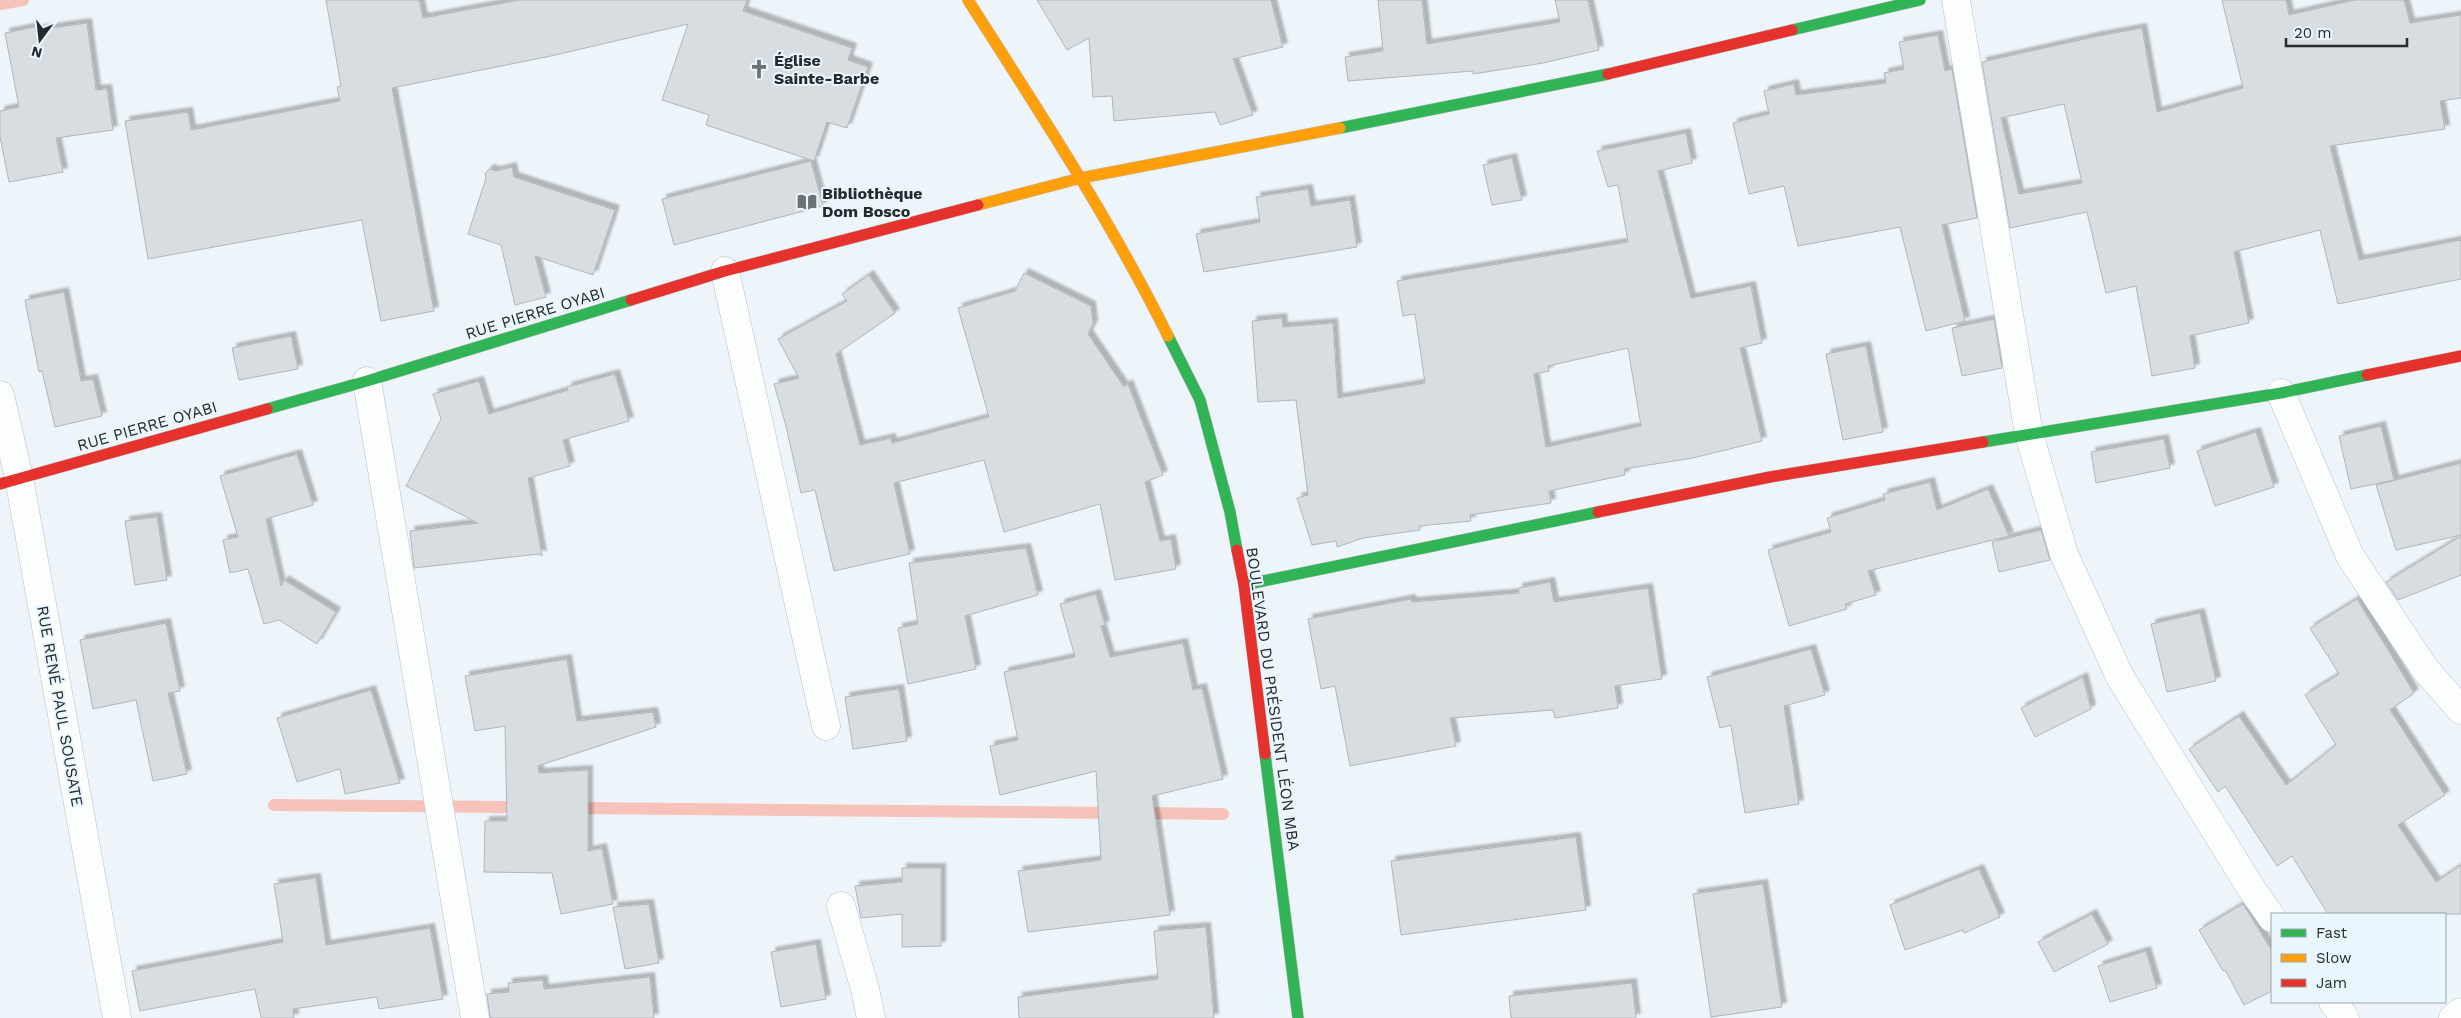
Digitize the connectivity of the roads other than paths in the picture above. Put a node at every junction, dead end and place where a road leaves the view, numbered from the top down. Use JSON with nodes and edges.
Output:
{"nodes":[{"id":1,"x":968,"y":0,"type":"edge"},
{"id":2,"x":1920,"y":0,"type":"edge"},
{"id":3,"x":1956,"y":0,"type":"edge"},
{"id":4,"x":1081,"y":178,"type":"junction"},
{"id":5,"x":725,"y":271,"type":"junction"},
{"id":6,"x":2461,"y":356,"type":"edge"},
{"id":7,"x":367,"y":381,"type":"junction"},
{"id":8,"x":2281,"y":393,"type":"junction"},
{"id":9,"x":0,"y":395,"type":"edge"},
{"id":10,"x":2029,"y":434,"type":"junction"},
{"id":11,"x":9,"y":481,"type":"edge"},
{"id":12,"x":1244,"y":585,"type":"junction"},
{"id":13,"x":2461,"y":710,"type":"edge"},
{"id":14,"x":826,"y":726,"type":"dead end"},
{"id":15,"x":841,"y":906,"type":"dead end"},
{"id":16,"x":2271,"y":917,"type":"edge"},
{"id":17,"x":2334,"y":1003,"type":"edge"},
{"id":18,"x":2461,"y":1012,"type":"edge"},
{"id":19,"x":117,"y":1018,"type":"edge"},
{"id":20,"x":476,"y":1018,"type":"edge"},
{"id":21,"x":871,"y":1018,"type":"edge"},
{"id":22,"x":1298,"y":1018,"type":"edge"},
{"id":23,"x":2345,"y":1018,"type":"edge"},
{"id":24,"x":2453,"y":1018,"type":"edge"}],
"edges":[{"from":1,"to":4,"type":"street","name":"BOULEVARD DU PRÉSIDENT LÉON MBA"},
{"from":2,"to":4,"type":"street","name":"RUE PIERRE OYABI"},
{"from":3,"to":10,"type":"street"},
{"from":4,"to":5,"type":"street","name":"RUE PIERRE OYABI"},
{"from":4,"to":12,"type":"street","name":"BOULEVARD DU PRÉSIDENT LÉON MBA"},
{"from":5,"to":7,"type":"street","name":"RUE PIERRE OYABI"},
{"from":5,"to":14,"type":"street"},
{"from":6,"to":8,"type":"street"},
{"from":7,"to":11,"type":"street","name":"RUE PIERRE OYABI"},
{"from":7,"to":20,"type":"street"},
{"from":8,"to":10,"type":"street"},
{"from":8,"to":13,"type":"street"},
{"from":9,"to":11,"type":"street","name":"RUE RENÉ PAUL SOUSATE"},
{"from":10,"to":12,"type":"street"},
{"from":10,"to":16,"type":"street"},
{"from":11,"to":19,"type":"street","name":"RUE RENÉ PAUL SOUSATE"},
{"from":12,"to":22,"type":"street","name":"BOULEVARD DU PRÉSIDENT LÉON MBA"},
{"from":15,"to":21,"type":"street"},
{"from":17,"to":23,"type":"street"},
{"from":18,"to":24,"type":"street"}]}
